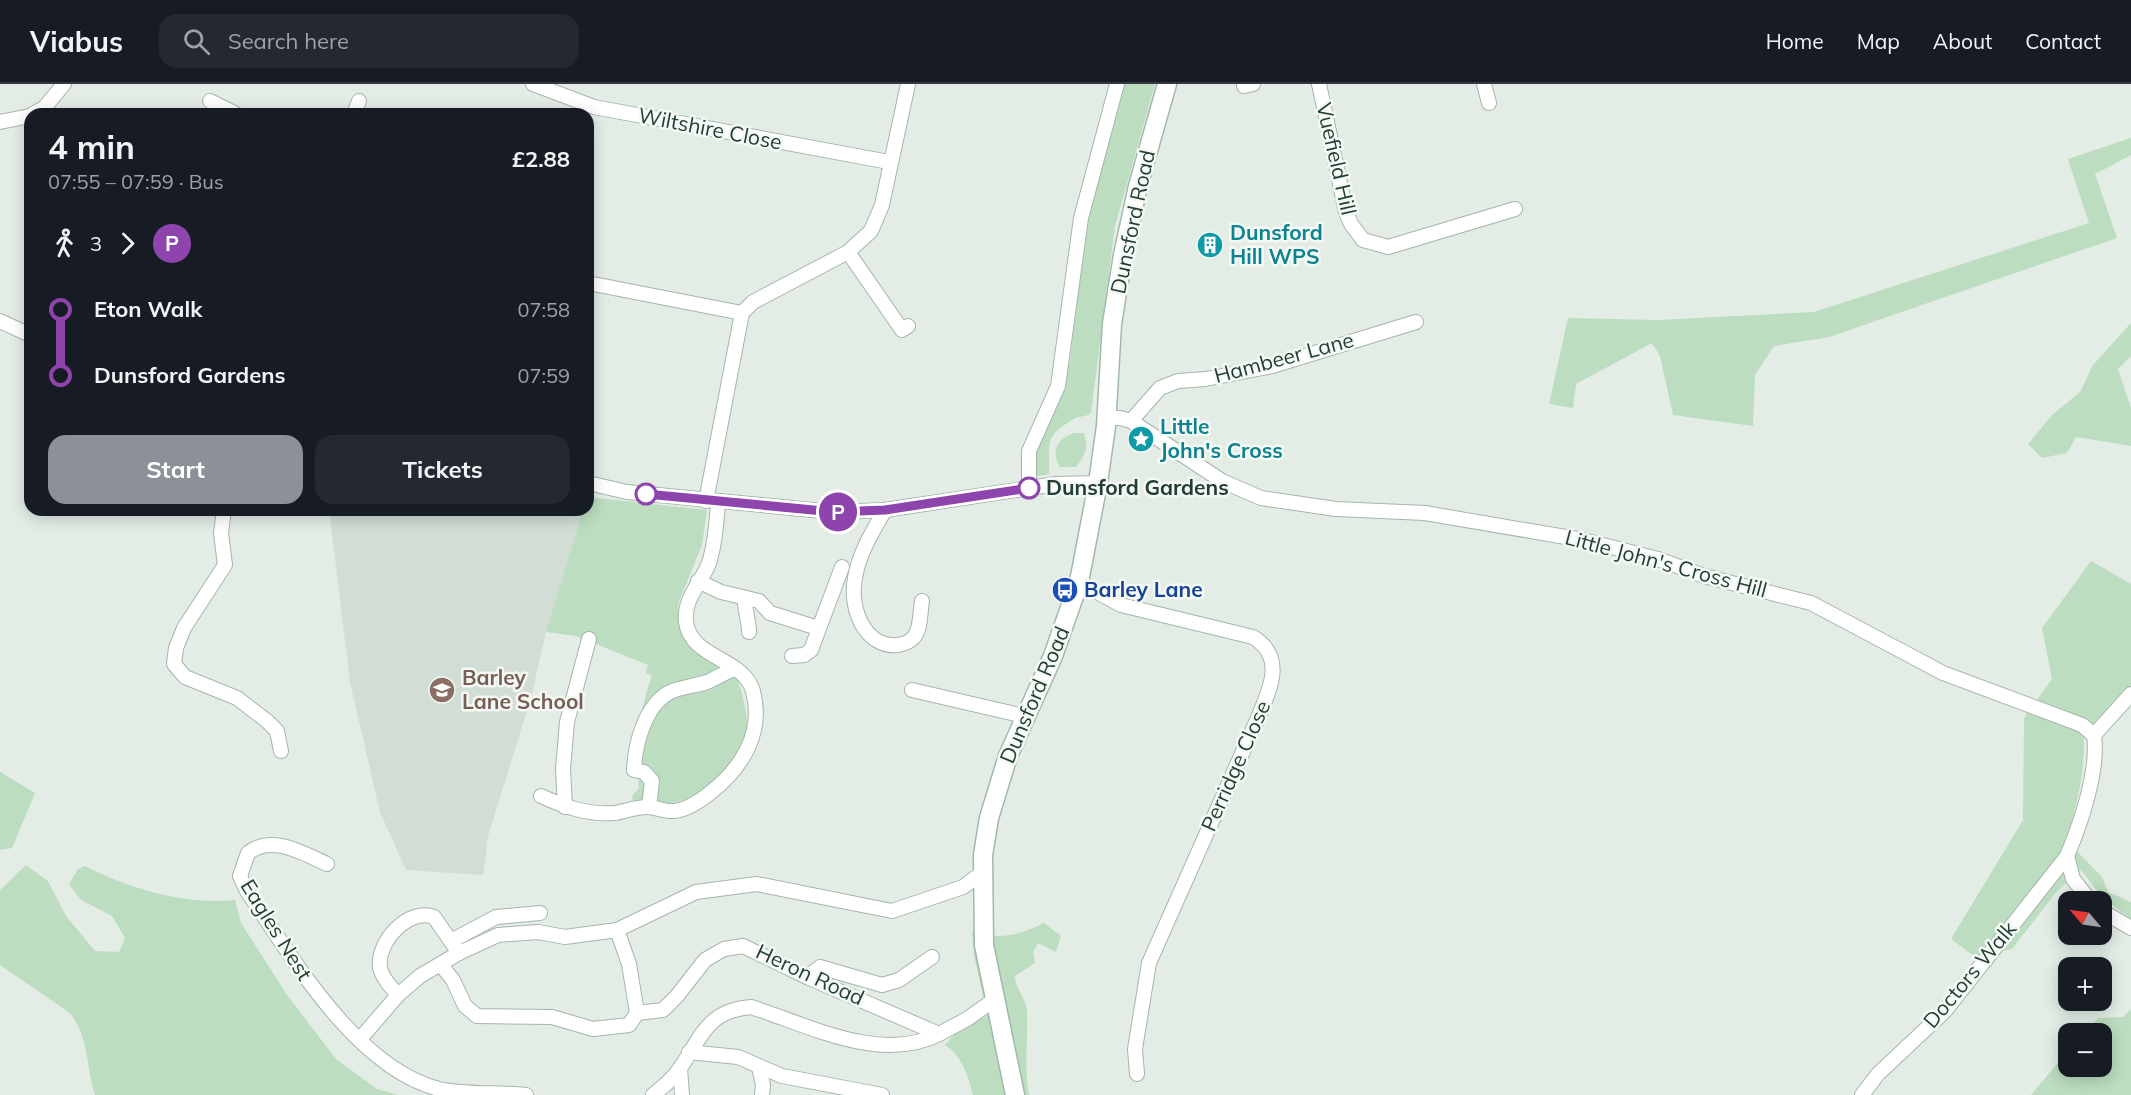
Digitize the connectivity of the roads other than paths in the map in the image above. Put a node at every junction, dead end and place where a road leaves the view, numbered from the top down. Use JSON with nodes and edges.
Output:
{"nodes":[{"id":1,"x":64,"y":84,"type":"edge"},
{"id":2,"x":908,"y":84,"type":"edge"},
{"id":3,"x":1117,"y":84,"type":"edge"},
{"id":4,"x":1167,"y":84,"type":"edge"},
{"id":5,"x":1319,"y":84,"type":"edge"},
{"id":6,"x":1484,"y":84,"type":"edge"},
{"id":7,"x":529,"y":88,"type":"edge"},
{"id":8,"x":210,"y":101,"type":"dead end"},
{"id":9,"x":1489,"y":103,"type":"dead end"},
{"id":10,"x":44,"y":108,"type":"edge"},
{"id":11,"x":224,"y":108,"type":"edge"},
{"id":12,"x":24,"y":117,"type":"edge"},
{"id":13,"x":0,"y":122,"type":"edge"},
{"id":14,"x":890,"y":162,"type":"junction"},
{"id":15,"x":1515,"y":209,"type":"dead end"},
{"id":16,"x":848,"y":252,"type":"junction"},
{"id":17,"x":594,"y":284,"type":"edge"},
{"id":18,"x":742,"y":314,"type":"junction"},
{"id":19,"x":0,"y":321,"type":"edge"},
{"id":20,"x":1416,"y":322,"type":"dead end"},
{"id":21,"x":900,"y":331,"type":"dead end"},
{"id":22,"x":24,"y":332,"type":"edge"},
{"id":23,"x":1106,"y":418,"type":"junction"},
{"id":24,"x":1131,"y":422,"type":"junction"},
{"id":25,"x":1098,"y":483,"type":"junction"},
{"id":26,"x":594,"y":484,"type":"edge"},
{"id":27,"x":1029,"y":488,"type":"junction"},
{"id":28,"x":712,"y":501,"type":"junction"},
{"id":29,"x":885,"y":510,"type":"junction"},
{"id":30,"x":223,"y":516,"type":"edge"},
{"id":31,"x":842,"y":567,"type":"dead end"},
{"id":32,"x":698,"y":581,"type":"junction"},
{"id":33,"x":1078,"y":582,"type":"junction"},
{"id":34,"x":745,"y":598,"type":"junction"},
{"id":35,"x":922,"y":601,"type":"dead end"},
{"id":36,"x":818,"y":628,"type":"junction"},
{"id":37,"x":749,"y":632,"type":"dead end"},
{"id":38,"x":589,"y":639,"type":"dead end"},
{"id":39,"x":792,"y":656,"type":"dead end"},
{"id":40,"x":736,"y":669,"type":"junction"},
{"id":41,"x":912,"y":690,"type":"dead end"},
{"id":42,"x":2131,"y":694,"type":"edge"},
{"id":43,"x":1024,"y":716,"type":"junction"},
{"id":44,"x":2094,"y":735,"type":"junction"},
{"id":45,"x":280,"y":751,"type":"dead end"},
{"id":46,"x":541,"y":796,"type":"dead end"},
{"id":47,"x":565,"y":807,"type":"junction"},
{"id":48,"x":649,"y":807,"type":"junction"},
{"id":49,"x":2067,"y":856,"type":"junction"},
{"id":50,"x":327,"y":864,"type":"dead end"},
{"id":51,"x":982,"y":873,"type":"junction"},
{"id":52,"x":2050,"y":877,"type":"junction"},
{"id":53,"x":2073,"y":879,"type":"junction"},
{"id":54,"x":2082,"y":891,"type":"edge"},
{"id":55,"x":540,"y":913,"type":"dead end"},
{"id":56,"x":2112,"y":917,"type":"edge"},
{"id":57,"x":2131,"y":928,"type":"edge"},
{"id":58,"x":617,"y":930,"type":"junction"},
{"id":59,"x":455,"y":947,"type":"junction"},
{"id":60,"x":932,"y":957,"type":"dead end"},
{"id":61,"x":441,"y":965,"type":"junction"},
{"id":62,"x":807,"y":977,"type":"junction"},
{"id":63,"x":398,"y":995,"type":"junction"},
{"id":64,"x":994,"y":1000,"type":"junction"},
{"id":65,"x":638,"y":1013,"type":"junction"},
{"id":66,"x":939,"y":1034,"type":"junction"},
{"id":67,"x":360,"y":1039,"type":"junction"},
{"id":68,"x":689,"y":1052,"type":"junction"},
{"id":69,"x":759,"y":1067,"type":"junction"},
{"id":70,"x":680,"y":1068,"type":"junction"},
{"id":71,"x":1137,"y":1074,"type":"dead end"},
{"id":72,"x":526,"y":1095,"type":"edge"},
{"id":73,"x":653,"y":1095,"type":"edge"},
{"id":74,"x":682,"y":1095,"type":"edge"},
{"id":75,"x":762,"y":1095,"type":"edge"},
{"id":76,"x":882,"y":1095,"type":"edge"},
{"id":77,"x":1015,"y":1095,"type":"edge"},
{"id":78,"x":1862,"y":1095,"type":"edge"}],
"edges":[{"from":1,"to":10,"type":"street"},
{"from":2,"to":14,"type":"street"},
{"from":3,"to":27,"type":"street"},
{"from":4,"to":23,"type":"main road","name":"Dunsford Road"},
{"from":5,"to":15,"type":"street","name":"Vuefield Hill"},
{"from":6,"to":9,"type":"street"},
{"from":7,"to":14,"type":"street","name":"Wiltshire Close"},
{"from":8,"to":11,"type":"street"},
{"from":12,"to":13,"type":"street"},
{"from":14,"to":16,"type":"street"},
{"from":16,"to":18,"type":"street"},
{"from":16,"to":21,"type":"street"},
{"from":17,"to":18,"type":"street"},
{"from":18,"to":28,"type":"street"},
{"from":19,"to":22,"type":"street"},
{"from":20,"to":24,"type":"street","name":"Hambeer Lane"},
{"from":23,"to":24,"type":"street","name":"Little John's Cross Hill"},
{"from":23,"to":25,"type":"main road","name":"Dunsford Road"},
{"from":24,"to":44,"type":"street","name":"Little John's Cross Hill"},
{"from":25,"to":27,"type":"street"},
{"from":25,"to":33,"type":"main road","name":"Dunsford Road"},
{"from":26,"to":28,"type":"street"},
{"from":27,"to":29,"type":"street"},
{"from":28,"to":29,"type":"street"},
{"from":28,"to":32,"type":"street"},
{"from":29,"to":35,"type":"street"},
{"from":30,"to":45,"type":"street"},
{"from":31,"to":36,"type":"street"},
{"from":32,"to":34,"type":"street"},
{"from":32,"to":40,"type":"street"},
{"from":33,"to":43,"type":"main road","name":"Dunsford Road"},
{"from":33,"to":71,"type":"street","name":"Perridge Close"},
{"from":34,"to":36,"type":"street"},
{"from":34,"to":37,"type":"street"},
{"from":36,"to":39,"type":"street"},
{"from":38,"to":47,"type":"street"},
{"from":40,"to":48,"type":"street"},
{"from":40,"to":48,"type":"street"},
{"from":41,"to":43,"type":"street"},
{"from":42,"to":44,"type":"street"},
{"from":43,"to":51,"type":"main road","name":"Dunsford Road"},
{"from":44,"to":49,"type":"street"},
{"from":46,"to":47,"type":"street"},
{"from":47,"to":48,"type":"street"},
{"from":49,"to":52,"type":"street"},
{"from":49,"to":53,"type":"street"},
{"from":50,"to":67,"type":"street","name":"Eagles Nest"},
{"from":51,"to":58,"type":"street"},
{"from":51,"to":64,"type":"main road","name":"Dunsford Road"},
{"from":52,"to":53,"type":"street"},
{"from":52,"to":78,"type":"street","name":"Doctors Walk"},
{"from":53,"to":54,"type":"street"},
{"from":55,"to":59,"type":"street"},
{"from":56,"to":57,"type":"street"},
{"from":58,"to":59,"type":"street"},
{"from":58,"to":65,"type":"street"},
{"from":59,"to":61,"type":"street"},
{"from":59,"to":63,"type":"street"},
{"from":60,"to":62,"type":"street"},
{"from":61,"to":63,"type":"street"},
{"from":61,"to":65,"type":"street","name":"Heron Road"},
{"from":62,"to":65,"type":"street","name":"Heron Road"},
{"from":62,"to":66,"type":"street","name":"Heron Road"},
{"from":63,"to":67,"type":"street"},
{"from":64,"to":66,"type":"street"},
{"from":64,"to":77,"type":"main road","name":"Dunsford Road"},
{"from":66,"to":68,"type":"street"},
{"from":67,"to":72,"type":"street"},
{"from":68,"to":69,"type":"street"},
{"from":68,"to":70,"type":"street"},
{"from":69,"to":75,"type":"street"},
{"from":69,"to":76,"type":"street"},
{"from":70,"to":73,"type":"street"},
{"from":70,"to":74,"type":"street"}]}
